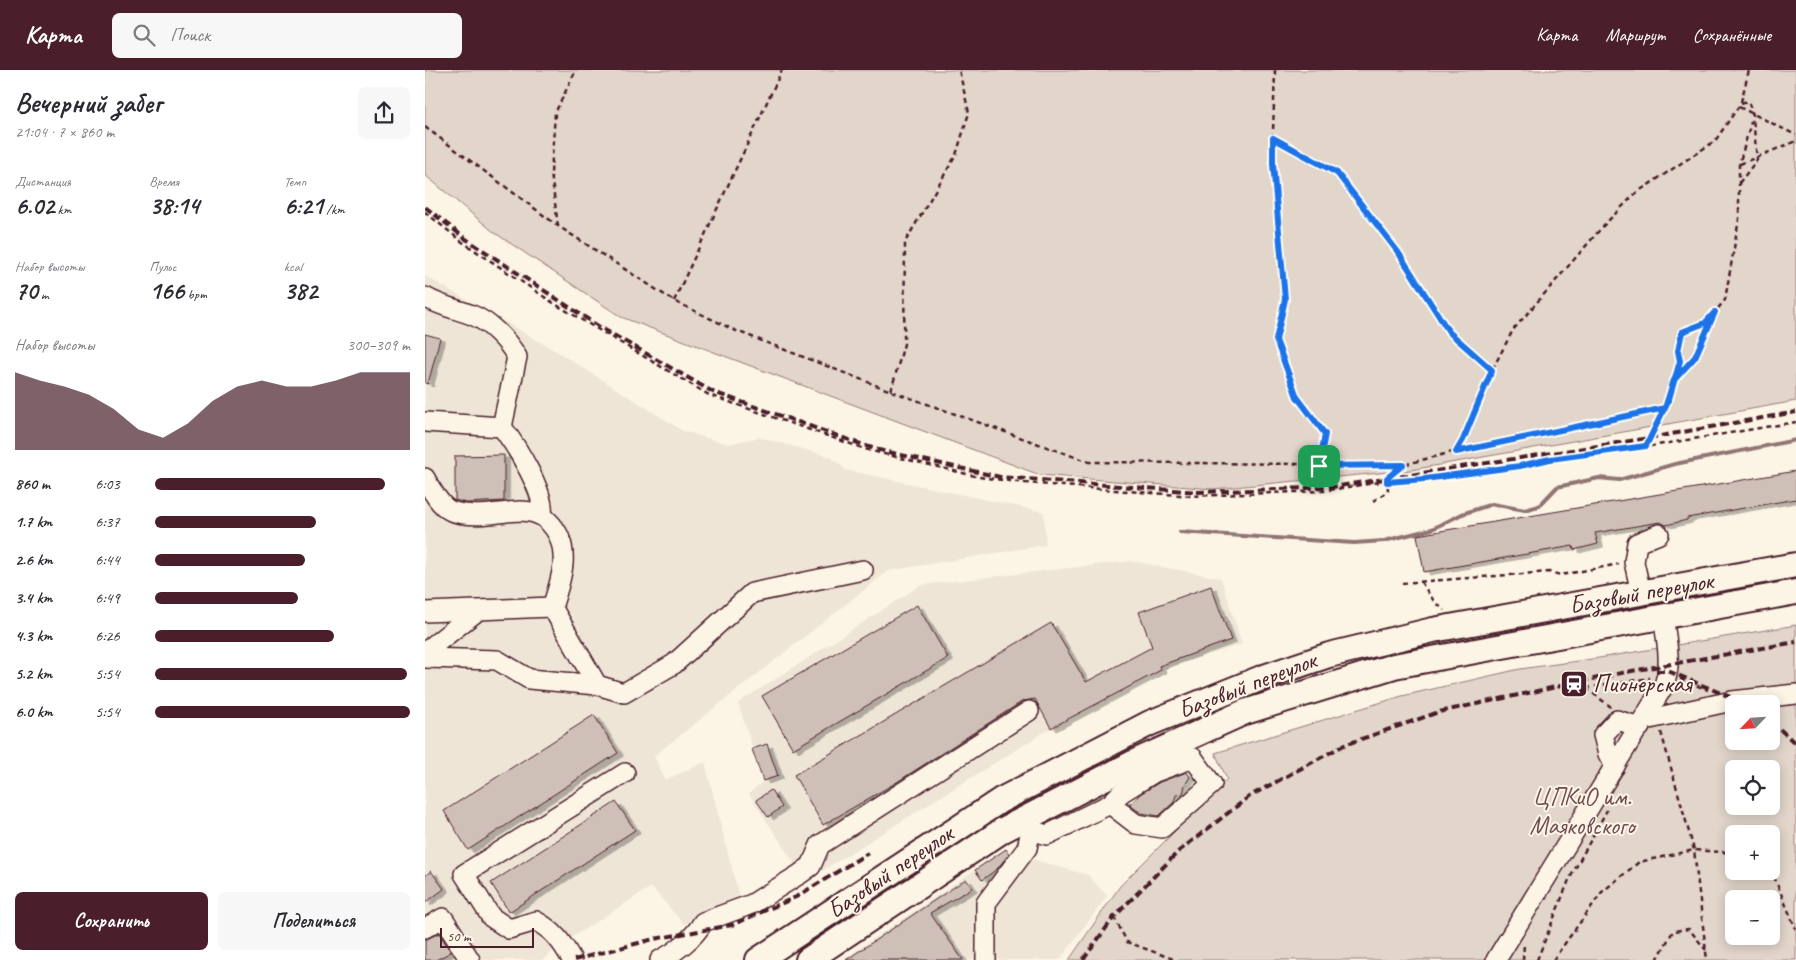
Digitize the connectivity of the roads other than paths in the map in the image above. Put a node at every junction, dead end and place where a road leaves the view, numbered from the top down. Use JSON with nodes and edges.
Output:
{"nodes":[{"id":1,"x":425,"y":297,"type":"edge"},
{"id":2,"x":425,"y":422,"type":"edge"},
{"id":3,"x":502,"y":427,"type":"junction"},
{"id":4,"x":427,"y":487,"type":"edge"},
{"id":5,"x":542,"y":515,"type":"junction"},
{"id":6,"x":1659,"y":534,"type":"dead end"},
{"id":7,"x":1796,"y":565,"type":"edge"},
{"id":8,"x":863,"y":570,"type":"dead end"},
{"id":9,"x":1796,"y":592,"type":"edge"},
{"id":10,"x":1641,"y":593,"type":"junction"},
{"id":11,"x":552,"y":607,"type":"junction"},
{"id":12,"x":425,"y":612,"type":"edge"},
{"id":13,"x":476,"y":612,"type":"junction"},
{"id":14,"x":1663,"y":616,"type":"junction"},
{"id":15,"x":425,"y":652,"type":"edge"},
{"id":16,"x":425,"y":658,"type":"edge"},
{"id":17,"x":597,"y":685,"type":"junction"},
{"id":18,"x":1796,"y":694,"type":"edge"},
{"id":19,"x":1029,"y":711,"type":"dead end"},
{"id":20,"x":1647,"y":722,"type":"junction"},
{"id":21,"x":1615,"y":766,"type":"junction"},
{"id":22,"x":625,"y":773,"type":"dead end"},
{"id":23,"x":1110,"y":804,"type":"junction"},
{"id":24,"x":1028,"y":824,"type":"junction"},
{"id":25,"x":425,"y":928,"type":"edge"},
{"id":26,"x":463,"y":958,"type":"edge"},
{"id":27,"x":572,"y":960,"type":"edge"},
{"id":28,"x":660,"y":960,"type":"edge"},
{"id":29,"x":758,"y":960,"type":"edge"},
{"id":30,"x":808,"y":960,"type":"edge"},
{"id":31,"x":986,"y":960,"type":"edge"},
{"id":32,"x":1496,"y":960,"type":"edge"}],
"edges":[{"from":1,"to":3,"type":"street"},
{"from":2,"to":3,"type":"street"},
{"from":3,"to":5,"type":"street"},
{"from":4,"to":5,"type":"street"},
{"from":5,"to":11,"type":"street"},
{"from":6,"to":10,"type":"street"},
{"from":7,"to":10,"type":"main road","name":"Базовый переулок"},
{"from":8,"to":17,"type":"street"},
{"from":9,"to":14,"type":"main road","name":"Базовый переулок"},
{"from":10,"to":29,"type":"main road","name":"Базовый переулок"},
{"from":11,"to":13,"type":"street"},
{"from":11,"to":17,"type":"street"},
{"from":12,"to":13,"type":"street"},
{"from":13,"to":15,"type":"street"},
{"from":14,"to":20,"type":"street"},
{"from":14,"to":24,"type":"main road","name":"Базовый переулок"},
{"from":16,"to":17,"type":"street"},
{"from":18,"to":20,"type":"street"},
{"from":19,"to":28,"type":"street"},
{"from":20,"to":21,"type":"street"},
{"from":20,"to":21,"type":"street"},
{"from":21,"to":32,"type":"street"},
{"from":22,"to":27,"type":"street"},
{"from":23,"to":23,"type":"street"},
{"from":23,"to":24,"type":"street"},
{"from":24,"to":30,"type":"main road","name":"Базовый переулок"},
{"from":24,"to":31,"type":"street"},
{"from":25,"to":26,"type":"street"}]}
